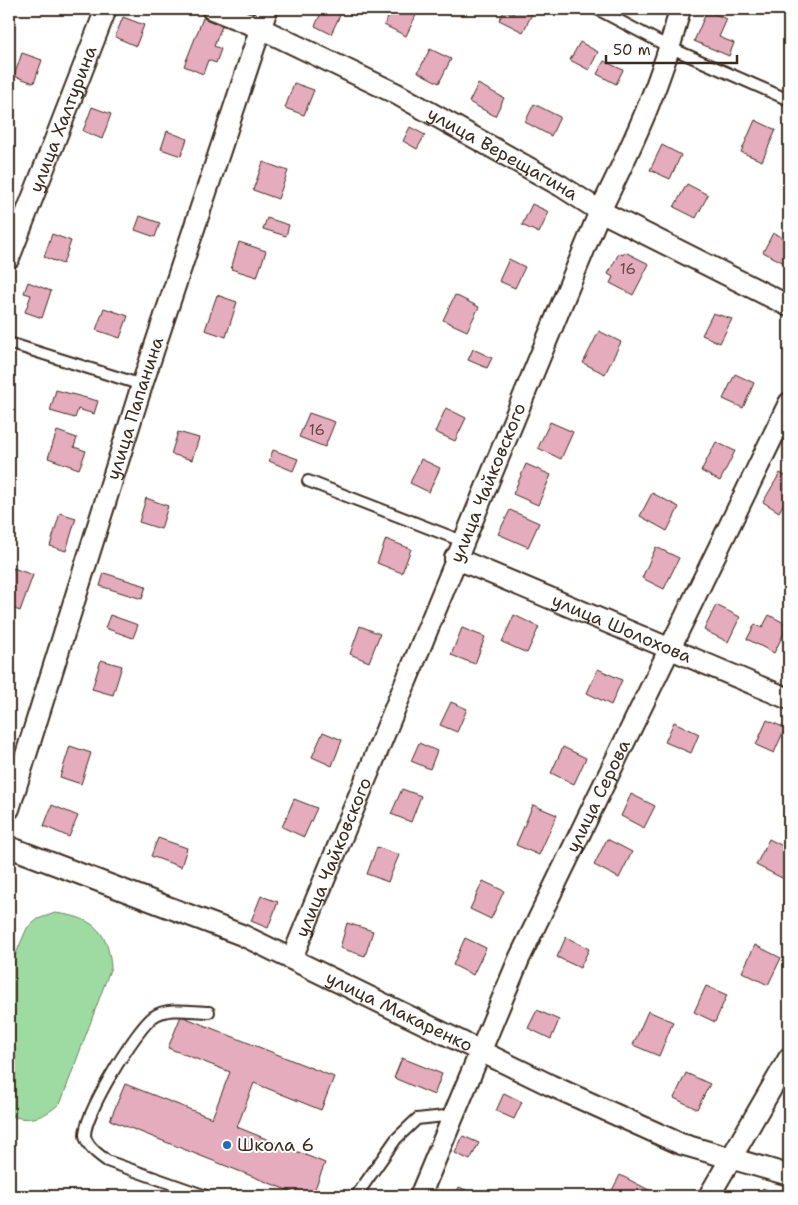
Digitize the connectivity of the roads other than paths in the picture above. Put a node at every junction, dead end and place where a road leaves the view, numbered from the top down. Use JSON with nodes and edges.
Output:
{"nodes":[{"id":1,"x":106,"y":9,"type":"edge"},
{"id":2,"x":212,"y":9,"type":"edge"},
{"id":3,"x":597,"y":9,"type":"edge"},
{"id":4,"x":680,"y":9,"type":"edge"},
{"id":5,"x":263,"y":18,"type":"edge"},
{"id":6,"x":671,"y":48,"type":"junction"},
{"id":7,"x":789,"y":100,"type":"edge"},
{"id":8,"x":600,"y":211,"type":"junction"},
{"id":9,"x":9,"y":258,"type":"edge"},
{"id":10,"x":789,"y":306,"type":"edge"},
{"id":11,"x":9,"y":343,"type":"edge"},
{"id":12,"x":142,"y":385,"type":"junction"},
{"id":13,"x":789,"y":402,"type":"edge"},
{"id":14,"x":308,"y":481,"type":"dead end"},
{"id":15,"x":458,"y":550,"type":"junction"},
{"id":16,"x":669,"y":649,"type":"junction"},
{"id":17,"x":789,"y":700,"type":"edge"},
{"id":18,"x":9,"y":808,"type":"edge"},
{"id":19,"x":9,"y":847,"type":"edge"},
{"id":20,"x":292,"y":958,"type":"junction"},
{"id":21,"x":209,"y":1012,"type":"dead end"},
{"id":22,"x":481,"y":1052,"type":"junction"},
{"id":23,"x":789,"y":1058,"type":"edge"},
{"id":24,"x":454,"y":1115,"type":"junction"},
{"id":25,"x":732,"y":1157,"type":"junction"},
{"id":26,"x":789,"y":1175,"type":"edge"},
{"id":27,"x":206,"y":1196,"type":"edge"},
{"id":28,"x":356,"y":1196,"type":"edge"},
{"id":29,"x":420,"y":1196,"type":"edge"},
{"id":30,"x":709,"y":1196,"type":"edge"}],
"edges":[{"from":1,"to":9,"type":"street","name":"улица Халтурина"},
{"from":2,"to":5,"type":"street","name":"улица Верещагина"},
{"from":3,"to":6,"type":"lane"},
{"from":4,"to":6,"type":"street","name":"улица Чайковского"},
{"from":5,"to":8,"type":"street","name":"улица Верещагина"},
{"from":5,"to":12,"type":"street","name":"улица Папанина"},
{"from":6,"to":7,"type":"lane"},
{"from":6,"to":8,"type":"street","name":"улица Чайковского"},
{"from":8,"to":10,"type":"street","name":"улица Верещагина"},
{"from":8,"to":15,"type":"street","name":"улица Чайковского"},
{"from":11,"to":12,"type":"lane"},
{"from":12,"to":18,"type":"street","name":"улица Папанина"},
{"from":13,"to":16,"type":"street","name":"улица Серова"},
{"from":14,"to":15,"type":"lane"},
{"from":15,"to":16,"type":"street","name":"улица Шолохова"},
{"from":15,"to":20,"type":"street","name":"улица Чайковского"},
{"from":16,"to":17,"type":"street","name":"улица Шолохова"},
{"from":16,"to":22,"type":"street","name":"улица Серова"},
{"from":19,"to":20,"type":"street","name":"улица Макаренко"},
{"from":20,"to":22,"type":"street","name":"улица Макаренко"},
{"from":21,"to":27,"type":"lane"},
{"from":22,"to":24,"type":"street","name":"улица Серова"},
{"from":22,"to":25,"type":"street","name":"улица Макаренко"},
{"from":23,"to":25,"type":"street"},
{"from":24,"to":28,"type":"lane"},
{"from":24,"to":29,"type":"street","name":"улица Серова"},
{"from":25,"to":26,"type":"street","name":"улица Макаренко"},
{"from":25,"to":30,"type":"street"}]}
